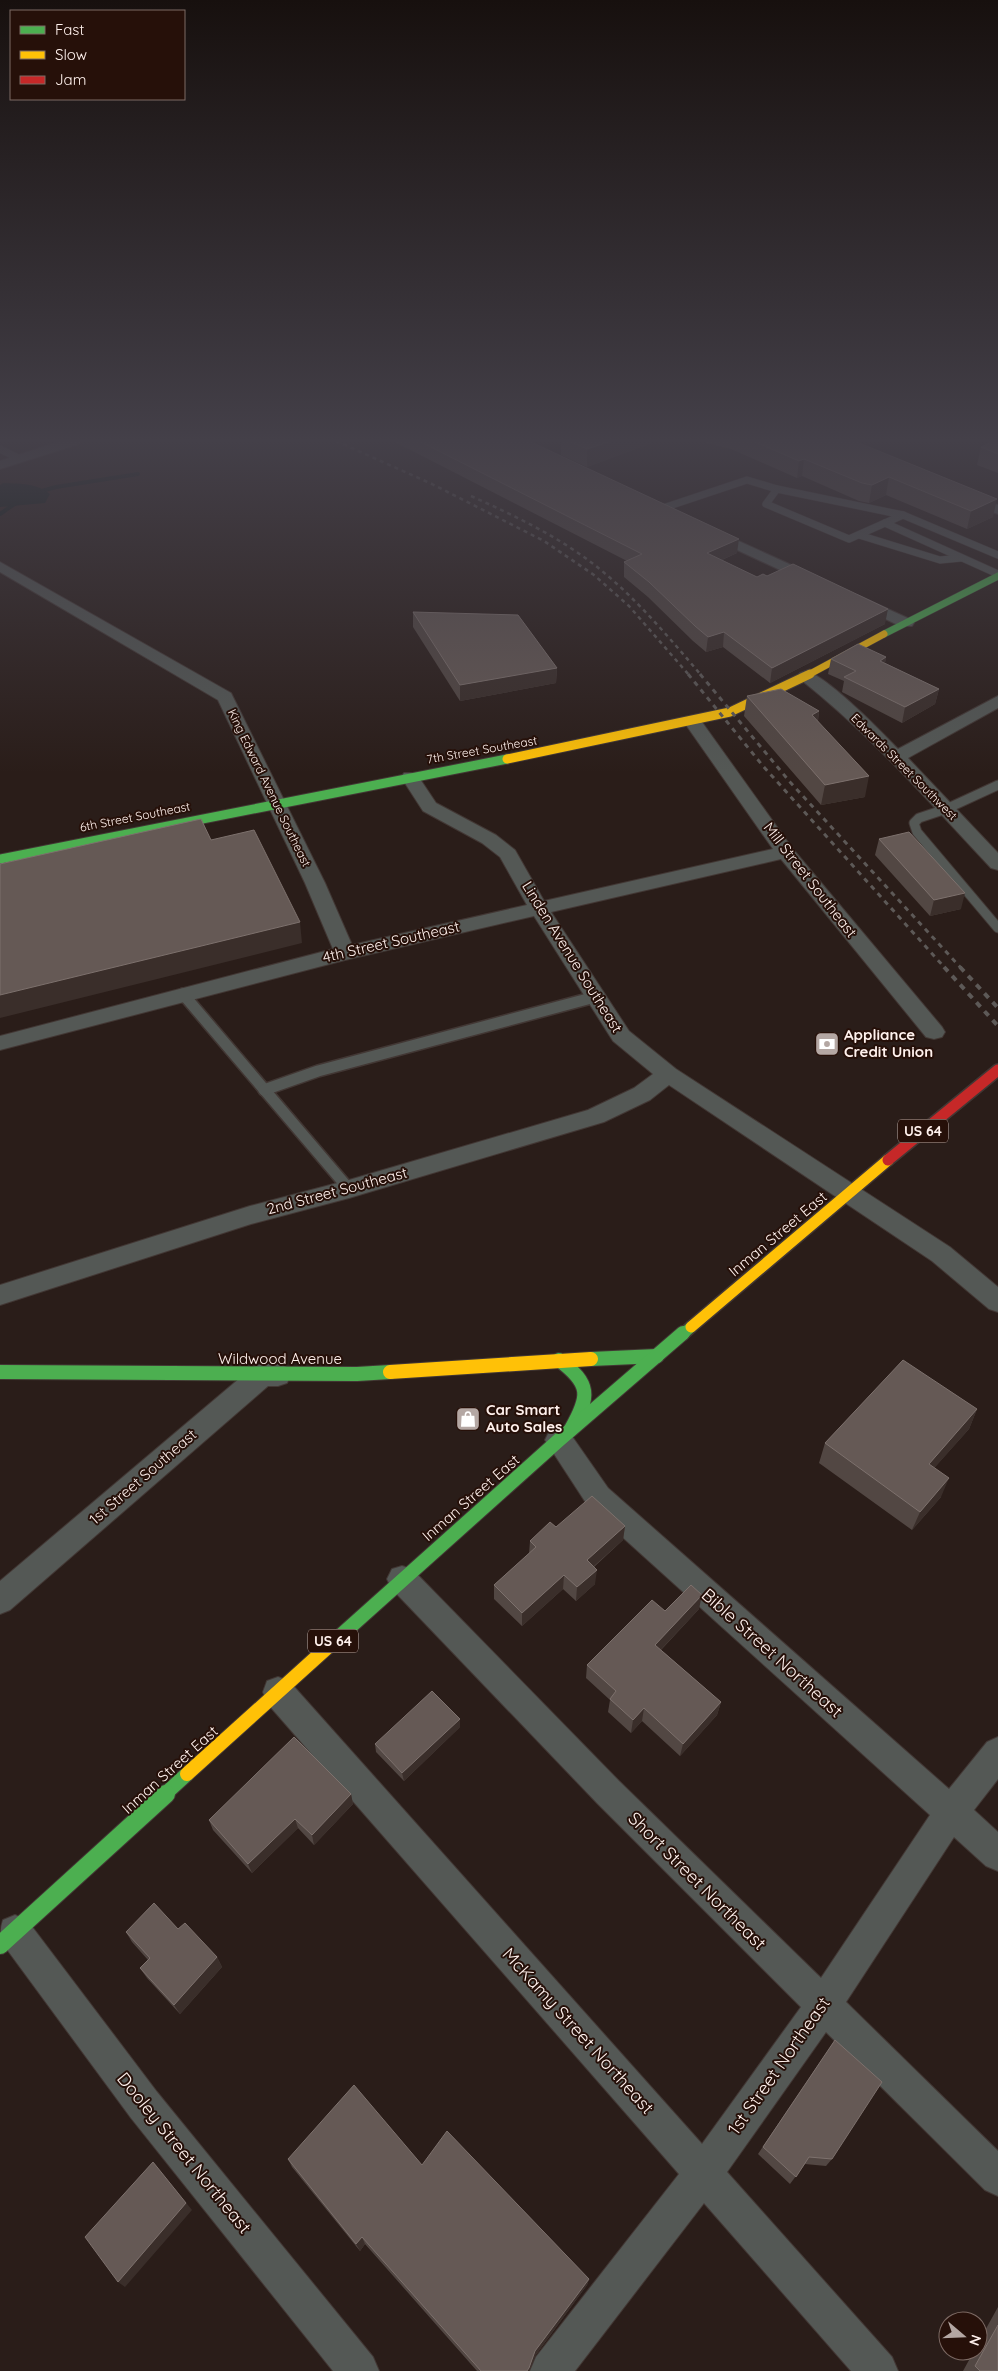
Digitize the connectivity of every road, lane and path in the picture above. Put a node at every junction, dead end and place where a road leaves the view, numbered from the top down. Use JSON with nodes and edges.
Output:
{"nodes":[{"id":1,"x":753,"y":552,"type":"edge"},
{"id":2,"x":914,"y":552,"type":"edge"},
{"id":3,"x":949,"y":552,"type":"edge"},
{"id":4,"x":963,"y":558,"type":"junction"},
{"id":5,"x":0,"y":566,"type":"edge"},
{"id":6,"x":998,"y":575,"type":"edge"},
{"id":7,"x":827,"y":586,"type":"edge"},
{"id":8,"x":845,"y":594,"type":"edge"},
{"id":9,"x":906,"y":623,"type":"junction"},
{"id":10,"x":806,"y":676,"type":"junction"},
{"id":11,"x":998,"y":700,"type":"edge"},
{"id":12,"x":693,"y":722,"type":"junction"},
{"id":13,"x":896,"y":757,"type":"junction"},
{"id":14,"x":410,"y":777,"type":"junction"},
{"id":15,"x":998,"y":786,"type":"edge"},
{"id":16,"x":276,"y":803,"type":"junction"},
{"id":17,"x":946,"y":809,"type":"junction"},
{"id":18,"x":785,"y":852,"type":"junction"},
{"id":19,"x":0,"y":859,"type":"edge"},
{"id":20,"x":997,"y":860,"type":"edge"},
{"id":21,"x":538,"y":908,"type":"junction"},
{"id":22,"x":998,"y":928,"type":"edge"},
{"id":23,"x":345,"y":953,"type":"junction"},
{"id":24,"x":183,"y":994,"type":"junction"},
{"id":25,"x":595,"y":997,"type":"junction"},
{"id":26,"x":934,"y":1032,"type":"dead end"},
{"id":27,"x":0,"y":1043,"type":"edge"},
{"id":28,"x":998,"y":1070,"type":"edge"},
{"id":29,"x":668,"y":1074,"type":"junction"},
{"id":30,"x":264,"y":1090,"type":"junction"},
{"id":31,"x":349,"y":1189,"type":"junction"},
{"id":32,"x":848,"y":1193,"type":"junction"},
{"id":33,"x":0,"y":1295,"type":"edge"},
{"id":34,"x":998,"y":1302,"type":"edge"},
{"id":35,"x":657,"y":1356,"type":"junction"},
{"id":36,"x":560,"y":1360,"type":"junction"},
{"id":37,"x":0,"y":1372,"type":"edge"},
{"id":38,"x":294,"y":1375,"type":"junction"},
{"id":39,"x":565,"y":1435,"type":"junction"},
{"id":40,"x":402,"y":1578,"type":"junction"},
{"id":41,"x":0,"y":1600,"type":"edge"},
{"id":42,"x":278,"y":1692,"type":"junction"},
{"id":43,"x":998,"y":1753,"type":"edge"},
{"id":44,"x":951,"y":1813,"type":"junction"},
{"id":45,"x":998,"y":1854,"type":"edge"},
{"id":46,"x":7,"y":1938,"type":"edge"},
{"id":47,"x":823,"y":2006,"type":"junction"},
{"id":48,"x":704,"y":2173,"type":"junction"},
{"id":49,"x":998,"y":2177,"type":"edge"},
{"id":50,"x":359,"y":2371,"type":"edge"},
{"id":51,"x":550,"y":2371,"type":"edge"},
{"id":52,"x":878,"y":2371,"type":"edge"}],
"edges":[{"from":1,"to":7,"type":"street"},
{"from":2,"to":4,"type":"lane"},
{"from":3,"to":4,"type":"lane"},
{"from":4,"to":6,"type":"lane"},
{"from":5,"to":16,"type":"street","name":"King Edward Avenue Southeast"},
{"from":6,"to":9,"type":"main road","name":"7th Street Southeast"},
{"from":8,"to":9,"type":"street"},
{"from":9,"to":10,"type":"main road","name":"7th Street Southeast"},
{"from":10,"to":12,"type":"main road","name":"7th Street Southeast"},
{"from":10,"to":13,"type":"street","name":"Edwards Street Southwest"},
{"from":11,"to":13,"type":"street"},
{"from":12,"to":14,"type":"main road","name":"7th Street Southeast"},
{"from":12,"to":18,"type":"street","name":"Mill Street Southeast"},
{"from":13,"to":17,"type":"street","name":"Edwards Street Southwest"},
{"from":14,"to":16,"type":"main road","name":"7th Street Southeast"},
{"from":14,"to":21,"type":"street","name":"Linden Avenue Southeast"},
{"from":15,"to":17,"type":"lane"},
{"from":16,"to":19,"type":"main road","name":"6th Street Southeast"},
{"from":16,"to":23,"type":"street","name":"King Edward Avenue Southeast"},
{"from":17,"to":20,"type":"street","name":"Edwards Street Southwest"},
{"from":17,"to":22,"type":"lane"},
{"from":18,"to":21,"type":"street","name":"4th Street Southeast"},
{"from":18,"to":26,"type":"street","name":"Mill Street Southeast"},
{"from":21,"to":23,"type":"street","name":"4th Street Southeast"},
{"from":21,"to":25,"type":"street","name":"Linden Avenue Southeast"},
{"from":23,"to":24,"type":"street","name":"4th Street Southeast"},
{"from":24,"to":27,"type":"street","name":"4th Street Southeast"},
{"from":24,"to":30,"type":"lane"},
{"from":25,"to":29,"type":"street","name":"Linden Avenue Southeast"},
{"from":25,"to":30,"type":"lane"},
{"from":28,"to":32,"type":"main road","name":"Inman Street East","number":"US 64"},
{"from":29,"to":31,"type":"street","name":"2nd Street Southeast"},
{"from":29,"to":32,"type":"street","name":"Linden Avenue Southeast"},
{"from":30,"to":31,"type":"lane"},
{"from":31,"to":33,"type":"street","name":"2nd Street Southeast"},
{"from":32,"to":34,"type":"street","name":"Linden Avenue Southeast"},
{"from":32,"to":35,"type":"main road","name":"Inman Street East","number":"US 64"},
{"from":35,"to":36,"type":"main road","name":"Wildwood Avenue"},
{"from":35,"to":39,"type":"main road","name":"Inman Street East","number":"US 64"},
{"from":36,"to":38,"type":"main road","name":"Wildwood Avenue"},
{"from":36,"to":39,"type":"main road"},
{"from":37,"to":38,"type":"main road","name":"Wildwood Avenue"},
{"from":38,"to":41,"type":"street","name":"1st Street Southeast"},
{"from":39,"to":40,"type":"main road","name":"Inman Street East","number":"US 64"},
{"from":39,"to":44,"type":"street","name":"Bible Street Northeast"},
{"from":40,"to":42,"type":"main road","name":"Inman Street East","number":"US 64"},
{"from":40,"to":47,"type":"street","name":"Short Street Northeast"},
{"from":42,"to":46,"type":"main road","name":"Inman Street East","number":"US 64"},
{"from":42,"to":48,"type":"street","name":"McKamy Street Northeast"},
{"from":43,"to":44,"type":"street","name":"1st Street Northeast"},
{"from":44,"to":45,"type":"street","name":"Bible Street Northeast"},
{"from":44,"to":47,"type":"street","name":"1st Street Northeast"},
{"from":46,"to":50,"type":"street","name":"Dooley Street Northeast"},
{"from":47,"to":48,"type":"street","name":"1st Street Northeast"},
{"from":47,"to":49,"type":"street","name":"Short Street Northeast"},
{"from":48,"to":51,"type":"street","name":"1st Street Northeast"},
{"from":48,"to":52,"type":"street","name":"McKamy Street Northeast"}]}
